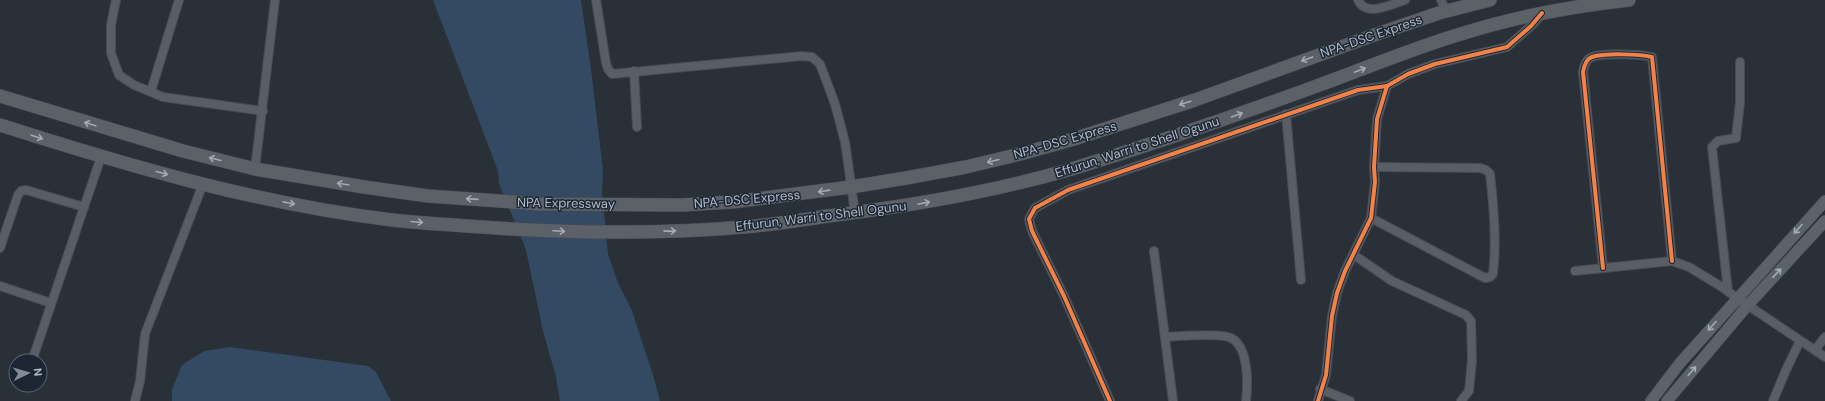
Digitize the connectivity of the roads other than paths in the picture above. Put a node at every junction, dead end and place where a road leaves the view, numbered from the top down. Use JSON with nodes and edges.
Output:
{"nodes":[{"id":1,"x":116,"y":0,"type":"edge"},
{"id":2,"x":179,"y":0,"type":"edge"},
{"id":3,"x":274,"y":0,"type":"edge"},
{"id":4,"x":596,"y":0,"type":"edge"},
{"id":5,"x":1358,"y":0,"type":"edge"},
{"id":6,"x":1405,"y":0,"type":"edge"},
{"id":7,"x":1490,"y":0,"type":"edge"},
{"id":8,"x":1629,"y":0,"type":"edge"},
{"id":9,"x":1444,"y":6,"type":"edge"},
{"id":10,"x":1542,"y":13,"type":"junction"},
{"id":11,"x":1740,"y":62,"type":"dead end"},
{"id":12,"x":634,"y":71,"type":"junction"},
{"id":13,"x":1388,"y":86,"type":"junction"},
{"id":14,"x":151,"y":91,"type":"junction"},
{"id":15,"x":0,"y":96,"type":"edge"},
{"id":16,"x":262,"y":111,"type":"junction"},
{"id":17,"x":1286,"y":114,"type":"junction"},
{"id":18,"x":0,"y":125,"type":"edge"},
{"id":19,"x":638,"y":127,"type":"dead end"},
{"id":20,"x":101,"y":157,"type":"junction"},
{"id":21,"x":1374,"y":167,"type":"junction"},
{"id":22,"x":255,"y":169,"type":"junction"},
{"id":23,"x":203,"y":184,"type":"junction"},
{"id":24,"x":851,"y":187,"type":"junction"},
{"id":25,"x":1825,"y":201,"type":"edge"},
{"id":26,"x":622,"y":204,"type":"joint"},
{"id":27,"x":84,"y":207,"type":"junction"},
{"id":28,"x":855,"y":213,"type":"junction"},
{"id":29,"x":1371,"y":218,"type":"junction"},
{"id":30,"x":1825,"y":221,"type":"edge"},
{"id":31,"x":0,"y":248,"type":"edge"},
{"id":32,"x":1154,"y":251,"type":"dead end"},
{"id":33,"x":1354,"y":255,"type":"junction"},
{"id":34,"x":1672,"y":261,"type":"junction"},
{"id":35,"x":1603,"y":268,"type":"junction"},
{"id":36,"x":1575,"y":271,"type":"dead end"},
{"id":37,"x":1301,"y":280,"type":"dead end"},
{"id":38,"x":0,"y":286,"type":"edge"},
{"id":39,"x":1732,"y":295,"type":"junction"},
{"id":40,"x":51,"y":303,"type":"junction"},
{"id":41,"x":1748,"y":305,"type":"junction"},
{"id":42,"x":1166,"y":337,"type":"junction"},
{"id":43,"x":1825,"y":337,"type":"edge"},
{"id":44,"x":1800,"y":341,"type":"junction"},
{"id":45,"x":1815,"y":350,"type":"junction"},
{"id":46,"x":35,"y":353,"type":"edge"},
{"id":47,"x":1825,"y":357,"type":"edge"},
{"id":48,"x":1320,"y":389,"type":"junction"},
{"id":49,"x":135,"y":401,"type":"edge"},
{"id":50,"x":1110,"y":401,"type":"edge"},
{"id":51,"x":1173,"y":401,"type":"edge"},
{"id":52,"x":1246,"y":401,"type":"edge"},
{"id":53,"x":1318,"y":401,"type":"edge"},
{"id":54,"x":1350,"y":401,"type":"edge"},
{"id":55,"x":1461,"y":401,"type":"edge"},
{"id":56,"x":1651,"y":401,"type":"edge"},
{"id":57,"x":1667,"y":401,"type":"edge"},
{"id":58,"x":1773,"y":401,"type":"edge"}],
"edges":[{"from":1,"to":14,"type":"street"},
{"from":2,"to":14,"type":"street"},
{"from":3,"to":16,"type":"street"},
{"from":4,"to":12,"type":"street"},
{"from":5,"to":6,"type":"street"},
{"from":7,"to":9,"type":"main road","name":"NPA-DSC Express"},
{"from":8,"to":10,"type":"main road","name":"Effurun, Warri to Shell Ogunu"},
{"from":9,"to":24,"type":"main road","name":"NPA-DSC Express","one_way":true},
{"from":10,"to":13,"type":"street"},
{"from":28,"to":10,"type":"main road","name":"Effurun, Warri to Shell Ogunu","one_way":true},
{"from":11,"to":39,"type":"street"},
{"from":12,"to":19,"type":"street"},
{"from":12,"to":24,"type":"street"},
{"from":13,"to":17,"type":"street"},
{"from":13,"to":21,"type":"street"},
{"from":14,"to":16,"type":"street"},
{"from":22,"to":15,"type":"main road","name":"NPA Expressway","one_way":true},
{"from":16,"to":22,"type":"street"},
{"from":17,"to":37,"type":"street"},
{"from":17,"to":50,"type":"street"},
{"from":18,"to":20,"type":"main road","one_way":true},
{"from":20,"to":23,"type":"main road","one_way":true},
{"from":20,"to":27,"type":"street"},
{"from":21,"to":29,"type":"street"},
{"from":21,"to":29,"type":"street"},
{"from":26,"to":22,"type":"main road","name":"NPA Expressway","one_way":true},
{"from":23,"to":28,"type":"main road","name":"Effurun, Warri to Shell Ogunu","one_way":true},
{"from":23,"to":49,"type":"street"},
{"from":24,"to":26,"type":"main road","name":"NPA-DSC Express","one_way":true},
{"from":24,"to":28,"type":"street"},
{"from":25,"to":39,"type":"main road","one_way":true},
{"from":27,"to":31,"type":"street"},
{"from":27,"to":40,"type":"street"},
{"from":29,"to":33,"type":"street"},
{"from":41,"to":30,"type":"main road","one_way":true},
{"from":32,"to":42,"type":"street"},
{"from":33,"to":48,"type":"street"},
{"from":33,"to":55,"type":"street"},
{"from":34,"to":35,"type":"street"},
{"from":34,"to":35,"type":"street"},
{"from":34,"to":39,"type":"street"},
{"from":35,"to":36,"type":"street"},
{"from":38,"to":40,"type":"street"},
{"from":39,"to":41,"type":"street"},
{"from":39,"to":56,"type":"main road","one_way":true},
{"from":40,"to":46,"type":"street"},
{"from":41,"to":44,"type":"street"},
{"from":57,"to":41,"type":"main road","one_way":true},
{"from":42,"to":51,"type":"street"},
{"from":42,"to":52,"type":"street"},
{"from":43,"to":45,"type":"street"},
{"from":44,"to":45,"type":"street"},
{"from":44,"to":58,"type":"street"},
{"from":45,"to":47,"type":"street"},
{"from":48,"to":53,"type":"street"},
{"from":48,"to":54,"type":"street"}]}
